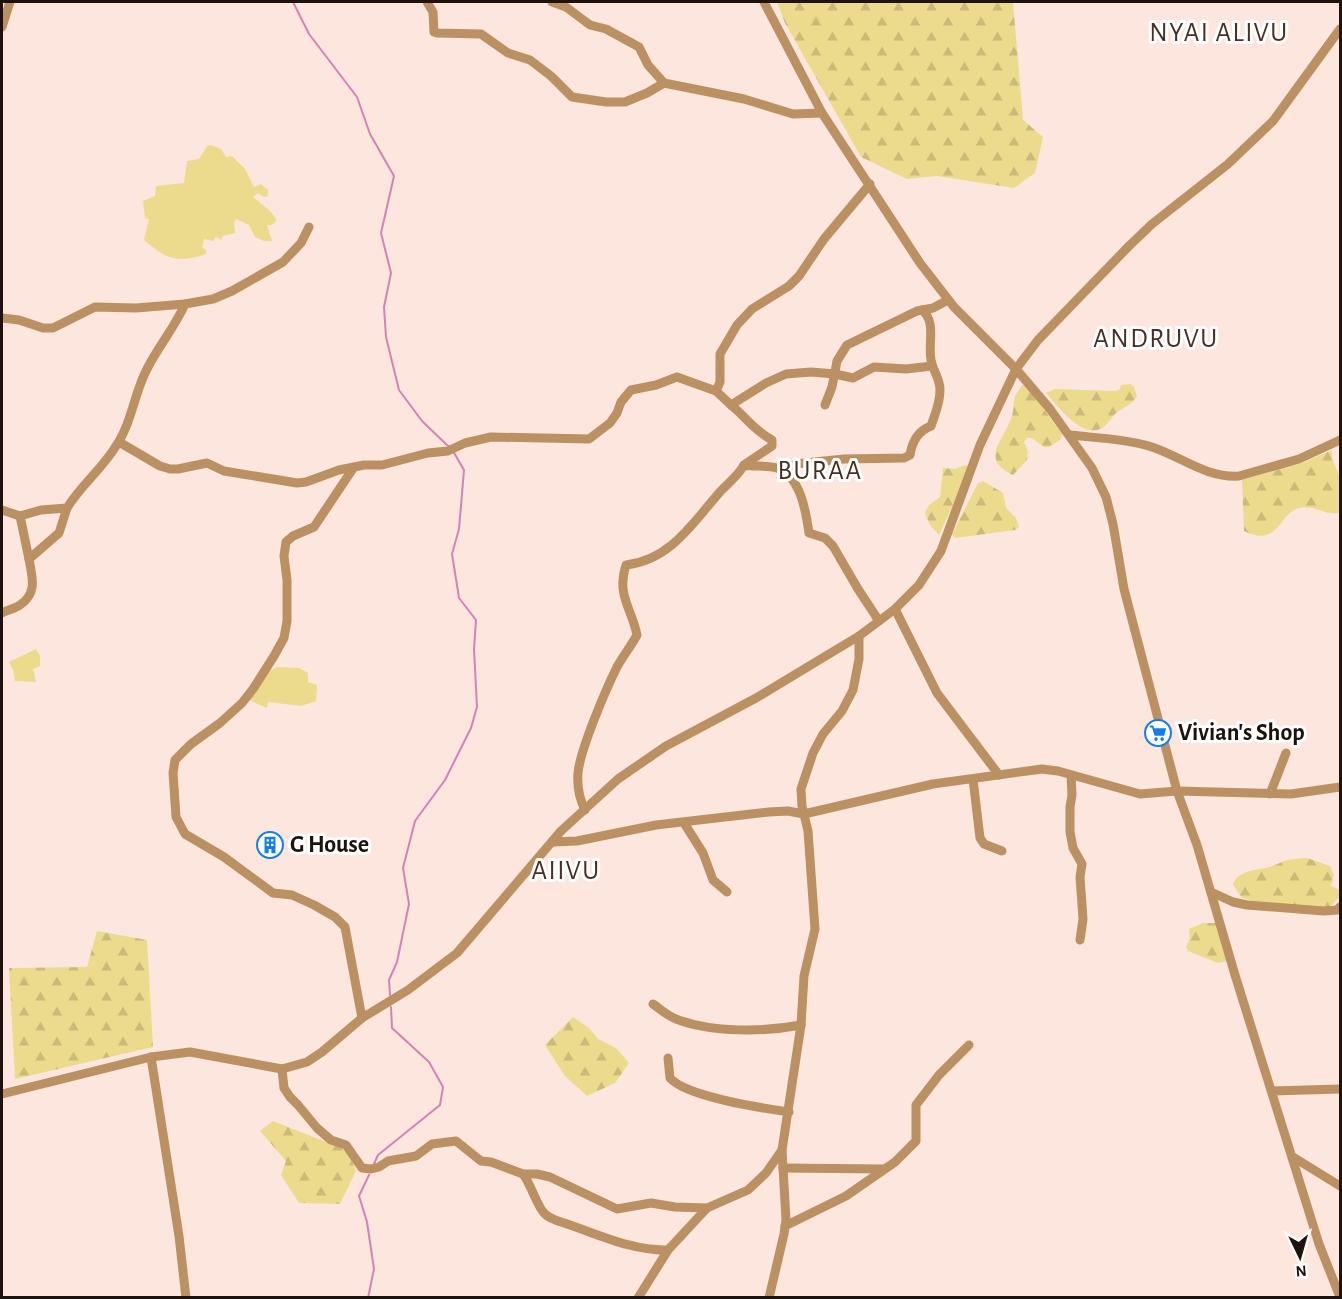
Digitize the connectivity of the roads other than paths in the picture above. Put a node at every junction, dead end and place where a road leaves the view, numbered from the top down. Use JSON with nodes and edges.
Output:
{"nodes":[{"id":1,"x":10,"y":2,"type":"edge"},
{"id":2,"x":427,"y":2,"type":"edge"},
{"id":3,"x":552,"y":2,"type":"edge"},
{"id":4,"x":764,"y":2,"type":"edge"},
{"id":5,"x":2,"y":27,"type":"edge"},
{"id":6,"x":1341,"y":29,"type":"edge"},
{"id":7,"x":664,"y":83,"type":"junction"},
{"id":8,"x":822,"y":114,"type":"junction"},
{"id":9,"x":870,"y":184,"type":"junction"},
{"id":10,"x":309,"y":227,"type":"dead end"},
{"id":11,"x":948,"y":300,"type":"junction"},
{"id":12,"x":185,"y":304,"type":"junction"},
{"id":13,"x":922,"y":310,"type":"junction"},
{"id":14,"x":2,"y":318,"type":"edge"},
{"id":15,"x":932,"y":366,"type":"junction"},
{"id":16,"x":1016,"y":369,"type":"junction"},
{"id":17,"x":835,"y":374,"type":"junction"},
{"id":18,"x":716,"y":391,"type":"junction"},
{"id":19,"x":731,"y":405,"type":"junction"},
{"id":20,"x":825,"y":405,"type":"dead end"},
{"id":21,"x":1070,"y":435,"type":"junction"},
{"id":22,"x":1341,"y":440,"type":"edge"},
{"id":23,"x":119,"y":442,"type":"junction"},
{"id":24,"x":744,"y":465,"type":"junction"},
{"id":25,"x":354,"y":468,"type":"junction"},
{"id":26,"x":787,"y":475,"type":"junction"},
{"id":27,"x":67,"y":508,"type":"junction"},
{"id":28,"x":2,"y":510,"type":"edge"},
{"id":29,"x":20,"y":516,"type":"junction"},
{"id":30,"x":29,"y":559,"type":"junction"},
{"id":31,"x":895,"y":609,"type":"junction"},
{"id":32,"x":2,"y":613,"type":"edge"},
{"id":33,"x":879,"y":621,"type":"junction"},
{"id":34,"x":859,"y":636,"type":"junction"},
{"id":35,"x":1286,"y":753,"type":"dead end"},
{"id":36,"x":999,"y":775,"type":"junction"},
{"id":37,"x":1071,"y":775,"type":"junction"},
{"id":38,"x":973,"y":779,"type":"junction"},
{"id":39,"x":1341,"y":786,"type":"edge"},
{"id":40,"x":1178,"y":792,"type":"junction"},
{"id":41,"x":1270,"y":794,"type":"junction"},
{"id":42,"x":585,"y":810,"type":"junction"},
{"id":43,"x":804,"y":814,"type":"junction"},
{"id":44,"x":684,"y":824,"type":"junction"},
{"id":45,"x":553,"y":842,"type":"junction"},
{"id":46,"x":1002,"y":851,"type":"dead end"},
{"id":47,"x":727,"y":892,"type":"dead end"},
{"id":48,"x":1211,"y":892,"type":"junction"},
{"id":49,"x":1341,"y":907,"type":"edge"},
{"id":50,"x":1080,"y":940,"type":"dead end"},
{"id":51,"x":653,"y":1004,"type":"dead end"},
{"id":52,"x":362,"y":1018,"type":"junction"},
{"id":53,"x":801,"y":1025,"type":"junction"},
{"id":54,"x":969,"y":1045,"type":"dead end"},
{"id":55,"x":151,"y":1057,"type":"junction"},
{"id":56,"x":668,"y":1058,"type":"dead end"},
{"id":57,"x":282,"y":1069,"type":"junction"},
{"id":58,"x":1341,"y":1089,"type":"edge"},
{"id":59,"x":1272,"y":1091,"type":"junction"},
{"id":60,"x":2,"y":1094,"type":"edge"},
{"id":61,"x":789,"y":1112,"type":"junction"},
{"id":62,"x":782,"y":1150,"type":"junction"},
{"id":63,"x":1293,"y":1157,"type":"junction"},
{"id":64,"x":783,"y":1168,"type":"junction"},
{"id":65,"x":883,"y":1169,"type":"junction"},
{"id":66,"x":523,"y":1174,"type":"junction"},
{"id":67,"x":1341,"y":1186,"type":"edge"},
{"id":68,"x":707,"y":1208,"type":"junction"},
{"id":69,"x":785,"y":1227,"type":"junction"},
{"id":70,"x":668,"y":1250,"type":"junction"},
{"id":71,"x":1341,"y":1297,"type":"edge"},
{"id":72,"x":186,"y":1298,"type":"edge"},
{"id":73,"x":638,"y":1298,"type":"edge"},
{"id":74,"x":769,"y":1298,"type":"edge"}],
"edges":[{"from":1,"to":5,"type":"street"},
{"from":2,"to":7,"type":"street"},
{"from":3,"to":7,"type":"street"},
{"from":4,"to":8,"type":"street"},
{"from":6,"to":16,"type":"street"},
{"from":7,"to":8,"type":"street"},
{"from":8,"to":9,"type":"street"},
{"from":9,"to":11,"type":"street"},
{"from":9,"to":18,"type":"street"},
{"from":10,"to":12,"type":"street"},
{"from":11,"to":13,"type":"street"},
{"from":11,"to":16,"type":"street"},
{"from":12,"to":14,"type":"street"},
{"from":12,"to":23,"type":"street"},
{"from":13,"to":15,"type":"street"},
{"from":13,"to":17,"type":"street"},
{"from":15,"to":17,"type":"street"},
{"from":15,"to":26,"type":"street"},
{"from":16,"to":21,"type":"street"},
{"from":16,"to":31,"type":"street"},
{"from":17,"to":19,"type":"street"},
{"from":17,"to":20,"type":"street"},
{"from":18,"to":19,"type":"street"},
{"from":18,"to":25,"type":"street"},
{"from":19,"to":24,"type":"street"},
{"from":21,"to":22,"type":"street"},
{"from":21,"to":40,"type":"street"},
{"from":23,"to":25,"type":"street"},
{"from":23,"to":27,"type":"street"},
{"from":24,"to":26,"type":"street"},
{"from":24,"to":42,"type":"street"},
{"from":25,"to":52,"type":"street"},
{"from":26,"to":33,"type":"street"},
{"from":27,"to":29,"type":"street"},
{"from":27,"to":30,"type":"street"},
{"from":28,"to":29,"type":"street"},
{"from":29,"to":30,"type":"street"},
{"from":30,"to":32,"type":"street"},
{"from":31,"to":33,"type":"street"},
{"from":31,"to":36,"type":"street"},
{"from":33,"to":34,"type":"street"},
{"from":34,"to":42,"type":"street"},
{"from":34,"to":43,"type":"street"},
{"from":35,"to":41,"type":"street"},
{"from":36,"to":37,"type":"street"},
{"from":36,"to":38,"type":"street"},
{"from":37,"to":40,"type":"street"},
{"from":37,"to":50,"type":"street"},
{"from":38,"to":43,"type":"street"},
{"from":38,"to":46,"type":"street"},
{"from":39,"to":41,"type":"street"},
{"from":40,"to":41,"type":"street"},
{"from":40,"to":48,"type":"street"},
{"from":42,"to":45,"type":"street"},
{"from":43,"to":44,"type":"street"},
{"from":43,"to":53,"type":"street"},
{"from":44,"to":45,"type":"street"},
{"from":44,"to":47,"type":"street"},
{"from":45,"to":52,"type":"street"},
{"from":48,"to":49,"type":"street"},
{"from":48,"to":59,"type":"street"},
{"from":51,"to":53,"type":"street"},
{"from":52,"to":57,"type":"street"},
{"from":53,"to":61,"type":"street"},
{"from":54,"to":65,"type":"street"},
{"from":55,"to":57,"type":"street"},
{"from":55,"to":60,"type":"street"},
{"from":55,"to":72,"type":"street"},
{"from":56,"to":61,"type":"street"},
{"from":57,"to":66,"type":"street"},
{"from":58,"to":59,"type":"street"},
{"from":59,"to":63,"type":"street"},
{"from":61,"to":62,"type":"street"},
{"from":62,"to":64,"type":"street"},
{"from":62,"to":68,"type":"street"},
{"from":63,"to":67,"type":"street"},
{"from":63,"to":71,"type":"street"},
{"from":64,"to":65,"type":"street"},
{"from":64,"to":69,"type":"street"},
{"from":65,"to":69,"type":"street"},
{"from":66,"to":68,"type":"street"},
{"from":66,"to":70,"type":"street"},
{"from":68,"to":70,"type":"street"},
{"from":69,"to":74,"type":"street"},
{"from":70,"to":73,"type":"street"}]}
